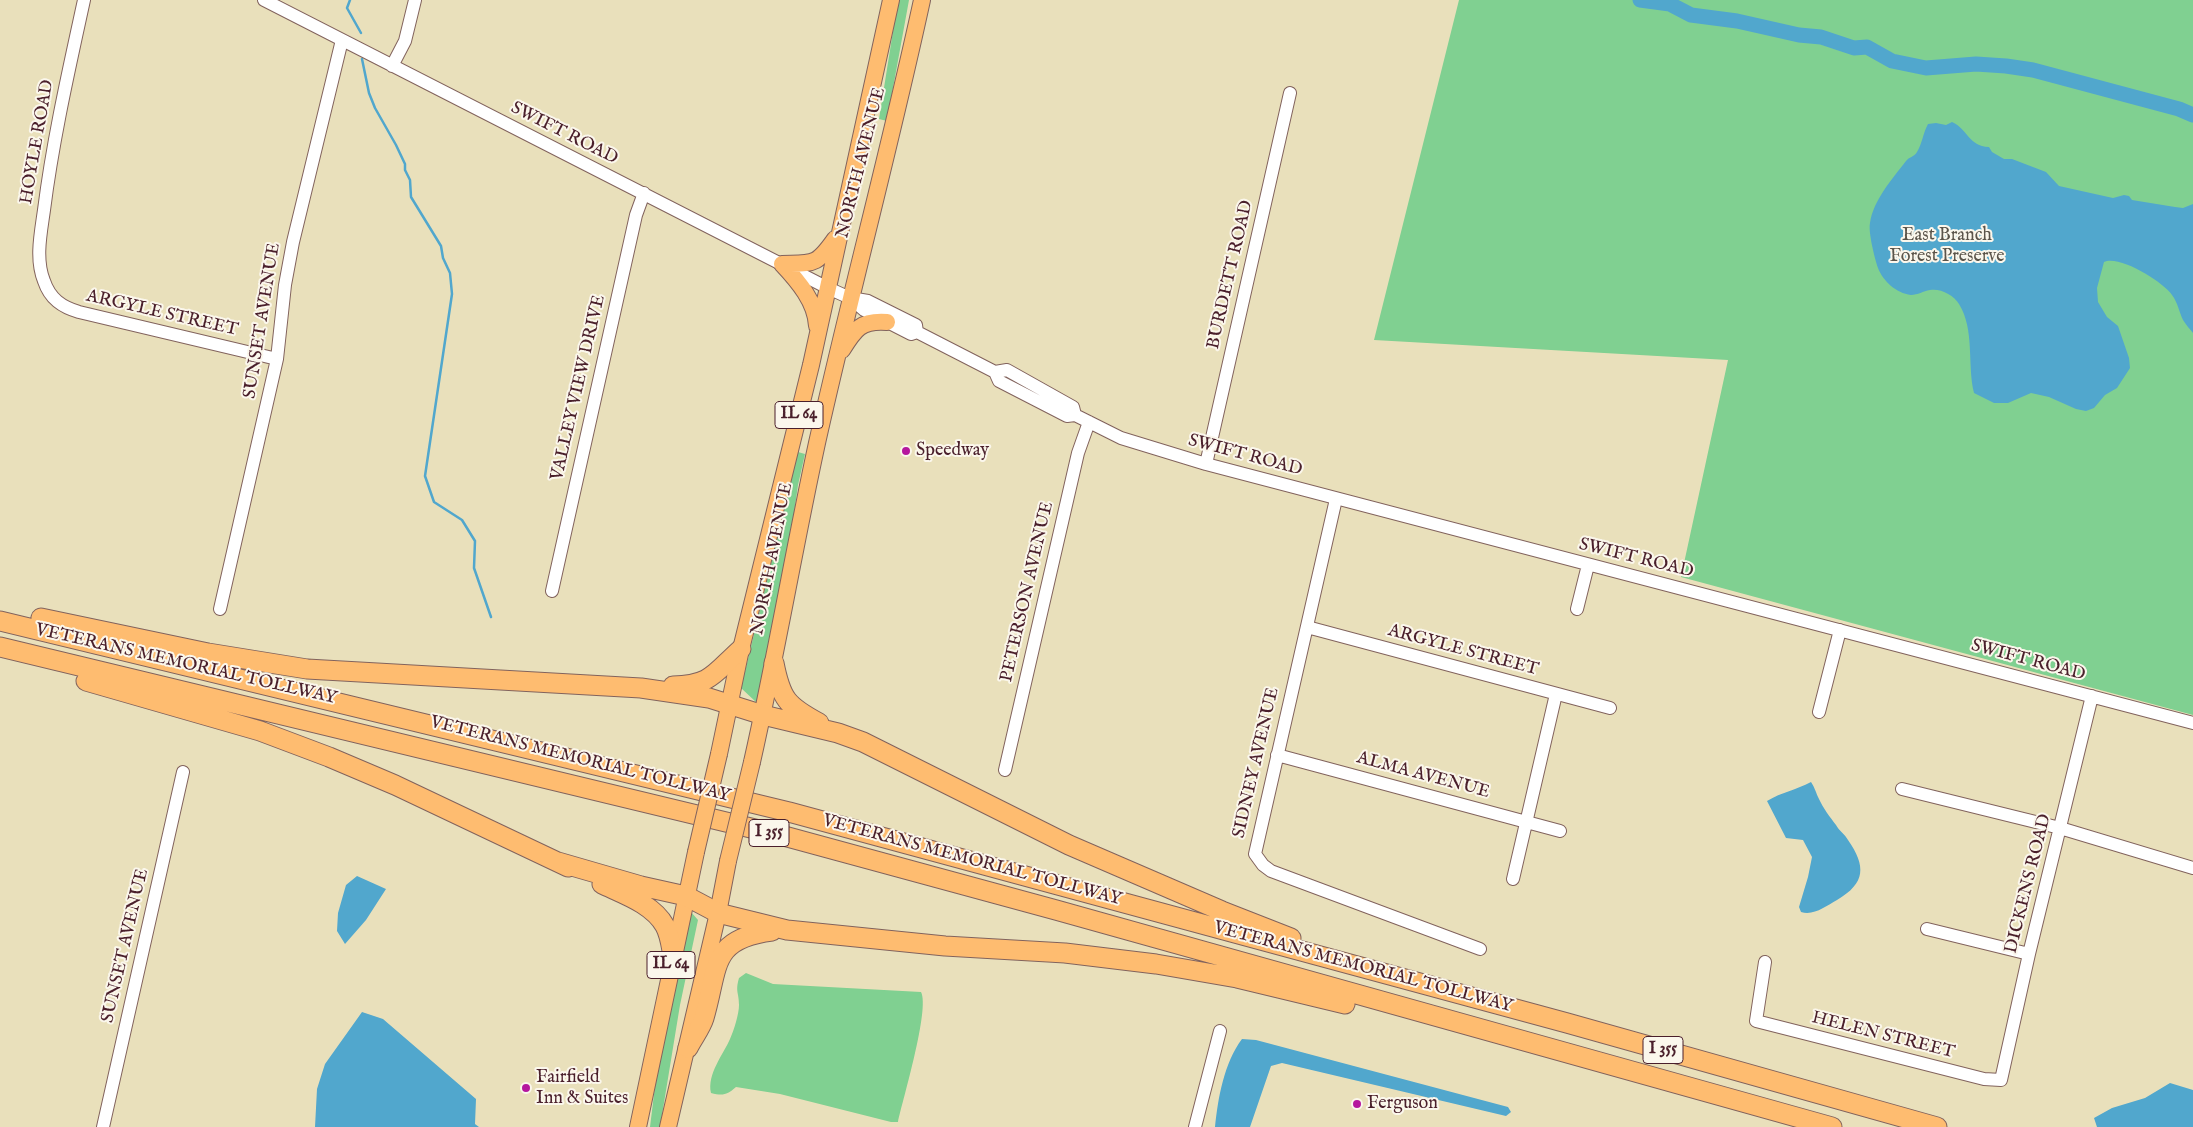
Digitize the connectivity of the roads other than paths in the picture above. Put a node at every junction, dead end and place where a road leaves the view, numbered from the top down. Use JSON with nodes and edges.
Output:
{"nodes":[{"id":1,"x":84,"y":0,"type":"edge"},
{"id":2,"x":264,"y":0,"type":"edge"},
{"id":3,"x":415,"y":0,"type":"edge"},
{"id":4,"x":891,"y":0,"type":"edge"},
{"id":5,"x":922,"y":0,"type":"edge"},
{"id":6,"x":342,"y":40,"type":"junction"},
{"id":7,"x":392,"y":66,"type":"junction"},
{"id":8,"x":1290,"y":93,"type":"dead end"},
{"id":9,"x":644,"y":194,"type":"junction"},
{"id":10,"x":840,"y":231,"type":"junction"},
{"id":11,"x":782,"y":264,"type":"junction"},
{"id":12,"x":828,"y":288,"type":"junction"},
{"id":13,"x":47,"y":289,"type":"joint"},
{"id":14,"x":850,"y":298,"type":"junction"},
{"id":15,"x":887,"y":322,"type":"junction"},
{"id":16,"x":917,"y":332,"type":"junction"},
{"id":17,"x":818,"y":334,"type":"junction"},
{"id":18,"x":277,"y":359,"type":"junction"},
{"id":19,"x":831,"y":380,"type":"junction"},
{"id":20,"x":1089,"y":422,"type":"junction"},
{"id":21,"x":1206,"y":464,"type":"junction"},
{"id":22,"x":1336,"y":499,"type":"junction"},
{"id":23,"x":1588,"y":565,"type":"junction"},
{"id":24,"x":552,"y":591,"type":"dead end"},
{"id":25,"x":220,"y":608,"type":"dead end"},
{"id":26,"x":0,"y":609,"type":"edge"},
{"id":27,"x":1577,"y":609,"type":"dead end"},
{"id":28,"x":0,"y":621,"type":"edge"},
{"id":29,"x":1307,"y":627,"type":"junction"},
{"id":30,"x":1840,"y":630,"type":"junction"},
{"id":31,"x":0,"y":648,"type":"edge"},
{"id":32,"x":741,"y":649,"type":"junction"},
{"id":33,"x":0,"y":657,"type":"edge"},
{"id":34,"x":774,"y":664,"type":"junction"},
{"id":35,"x":641,"y":688,"type":"junction"},
{"id":36,"x":1556,"y":694,"type":"junction"},
{"id":37,"x":2092,"y":696,"type":"junction"},
{"id":38,"x":729,"y":706,"type":"junction"},
{"id":39,"x":1610,"y":708,"type":"dead end"},
{"id":40,"x":1819,"y":712,"type":"dead end"},
{"id":41,"x":762,"y":715,"type":"junction"},
{"id":42,"x":2193,"y":723,"type":"edge"},
{"id":43,"x":838,"y":733,"type":"junction"},
{"id":44,"x":1277,"y":755,"type":"junction"},
{"id":45,"x":1005,"y":770,"type":"dead end"},
{"id":46,"x":183,"y":772,"type":"dead end"},
{"id":47,"x":1902,"y":790,"type":"dead end"},
{"id":48,"x":1527,"y":822,"type":"junction"},
{"id":49,"x":2060,"y":828,"type":"junction"},
{"id":50,"x":1560,"y":831,"type":"dead end"},
{"id":51,"x":558,"y":862,"type":"junction"},
{"id":52,"x":2193,"y":868,"type":"edge"},
{"id":53,"x":1513,"y":879,"type":"dead end"},
{"id":54,"x":686,"y":896,"type":"junction"},
{"id":55,"x":718,"y":913,"type":"junction"},
{"id":56,"x":1927,"y":929,"type":"dead end"},
{"id":57,"x":786,"y":930,"type":"junction"},
{"id":58,"x":1480,"y":949,"type":"dead end"},
{"id":59,"x":2029,"y":954,"type":"junction"},
{"id":60,"x":673,"y":956,"type":"junction"},
{"id":61,"x":1765,"y":962,"type":"dead end"},
{"id":62,"x":1387,"y":976,"type":"junction"},
{"id":63,"x":1220,"y":1031,"type":"dead end"},
{"id":64,"x":1532,"y":1043,"type":"junction"},
{"id":65,"x":688,"y":1048,"type":"junction"},
{"id":66,"x":2002,"y":1080,"type":"joint"},
{"id":67,"x":103,"y":1127,"type":"edge"},
{"id":68,"x":638,"y":1127,"type":"edge"},
{"id":69,"x":668,"y":1127,"type":"edge"},
{"id":70,"x":1195,"y":1127,"type":"edge"},
{"id":71,"x":1832,"y":1127,"type":"edge"},
{"id":72,"x":1937,"y":1127,"type":"edge"}],
"edges":[{"from":1,"to":13,"type":"street","name":"HOYLE ROAD"},
{"from":2,"to":6,"type":"street","name":"SWIFT ROAD"},
{"from":3,"to":7,"type":"street"},
{"from":4,"to":10,"type":"main road","name":"NORTH AVENUE","number":"IL 64"},
{"from":5,"to":14,"type":"main road","name":"NORTH AVENUE","number":"IL 64"},
{"from":6,"to":7,"type":"street","name":"SWIFT ROAD"},
{"from":6,"to":18,"type":"street","name":"SUNSET AVENUE"},
{"from":7,"to":9,"type":"street","name":"SWIFT ROAD"},
{"from":8,"to":21,"type":"street","name":"BURDETT ROAD"},
{"from":9,"to":11,"type":"street","name":"SWIFT ROAD"},
{"from":9,"to":24,"type":"street","name":"VALLEY VIEW DRIVE"},
{"from":10,"to":11,"type":"main road"},
{"from":10,"to":12,"type":"main road","name":"NORTH AVENUE","number":"IL 64"},
{"from":11,"to":12,"type":"street","name":"SWIFT ROAD"},
{"from":11,"to":17,"type":"main road"},
{"from":12,"to":14,"type":"street","name":"SWIFT ROAD"},
{"from":12,"to":17,"type":"main road","name":"NORTH AVENUE","number":"IL 64"},
{"from":13,"to":18,"type":"street","name":"ARGYLE STREET"},
{"from":14,"to":15,"type":"street","name":"SWIFT ROAD"},
{"from":14,"to":16,"type":"street","name":"SWIFT ROAD"},
{"from":14,"to":19,"type":"main road","name":"NORTH AVENUE","number":"IL 64"},
{"from":15,"to":16,"type":"street","name":"SWIFT ROAD"},
{"from":15,"to":19,"type":"main road"},
{"from":16,"to":20,"type":"street","name":"SWIFT ROAD"},
{"from":17,"to":32,"type":"main road","name":"NORTH AVENUE","number":"IL 64"},
{"from":18,"to":25,"type":"street","name":"SUNSET AVENUE"},
{"from":19,"to":34,"type":"main road","name":"NORTH AVENUE","number":"IL 64"},
{"from":20,"to":21,"type":"street","name":"SWIFT ROAD"},
{"from":20,"to":45,"type":"street","name":"PETERSON AVENUE"},
{"from":21,"to":22,"type":"street","name":"SWIFT ROAD"},
{"from":22,"to":23,"type":"street","name":"SWIFT ROAD"},
{"from":22,"to":29,"type":"street","name":"SIDNEY AVENUE"},
{"from":23,"to":27,"type":"street"},
{"from":23,"to":30,"type":"street","name":"SWIFT ROAD"},
{"from":26,"to":35,"type":"highway"},
{"from":28,"to":62,"type":"highway","name":"VETERANS MEMORIAL TOLLWAY","number":"I 355"},
{"from":29,"to":36,"type":"street","name":"ARGYLE STREET"},
{"from":29,"to":44,"type":"street","name":"SIDNEY AVENUE"},
{"from":30,"to":37,"type":"street","name":"SWIFT ROAD"},
{"from":30,"to":40,"type":"street"},
{"from":31,"to":64,"type":"highway","name":"VETERANS MEMORIAL TOLLWAY","number":"I 355"},
{"from":32,"to":35,"type":"highway"},
{"from":32,"to":38,"type":"main road","name":"NORTH AVENUE","number":"IL 64"},
{"from":33,"to":51,"type":"highway"},
{"from":34,"to":41,"type":"main road","name":"NORTH AVENUE","number":"IL 64"},
{"from":34,"to":43,"type":"highway"},
{"from":35,"to":38,"type":"highway"},
{"from":36,"to":39,"type":"street","name":"ARGYLE STREET"},
{"from":36,"to":48,"type":"street"},
{"from":37,"to":42,"type":"street","name":"SWIFT ROAD"},
{"from":37,"to":49,"type":"street","name":"DICKENS ROAD"},
{"from":38,"to":41,"type":"highway"},
{"from":38,"to":54,"type":"main road","name":"NORTH AVENUE","number":"IL 64","bridge":true},
{"from":41,"to":43,"type":"highway"},
{"from":41,"to":55,"type":"main road","name":"NORTH AVENUE","number":"IL 64","bridge":true},
{"from":43,"to":62,"type":"highway"},
{"from":44,"to":48,"type":"street","name":"ALMA AVENUE"},
{"from":44,"to":58,"type":"street","name":"SIDNEY AVENUE"},
{"from":46,"to":67,"type":"street","name":"SUNSET AVENUE"},
{"from":47,"to":49,"type":"street"},
{"from":48,"to":50,"type":"street","name":"ALMA AVENUE"},
{"from":48,"to":53,"type":"street"},
{"from":49,"to":52,"type":"street"},
{"from":49,"to":59,"type":"street","name":"DICKENS ROAD"},
{"from":51,"to":54,"type":"highway"},
{"from":51,"to":60,"type":"highway"},
{"from":54,"to":55,"type":"highway"},
{"from":54,"to":60,"type":"main road","name":"NORTH AVENUE","number":"IL 64"},
{"from":55,"to":57,"type":"highway"},
{"from":55,"to":65,"type":"main road","name":"NORTH AVENUE","number":"IL 64"},
{"from":56,"to":59,"type":"street"},
{"from":57,"to":64,"type":"highway"},
{"from":57,"to":65,"type":"highway"},
{"from":59,"to":66,"type":"street","name":"DICKENS ROAD"},
{"from":60,"to":68,"type":"main road","name":"NORTH AVENUE","number":"IL 64"},
{"from":61,"to":66,"type":"street","name":"HELEN STREET"},
{"from":62,"to":72,"type":"highway","name":"VETERANS MEMORIAL TOLLWAY","number":"I 355"},
{"from":63,"to":70,"type":"street"},
{"from":64,"to":71,"type":"highway","name":"VETERANS MEMORIAL TOLLWAY","number":"I 355"},
{"from":65,"to":69,"type":"main road","name":"NORTH AVENUE","number":"IL 64"}]}
